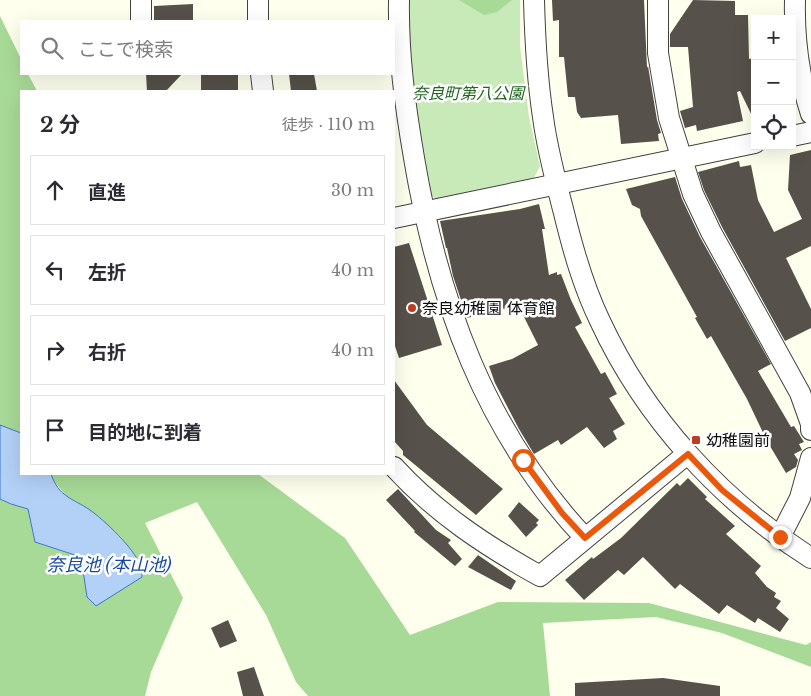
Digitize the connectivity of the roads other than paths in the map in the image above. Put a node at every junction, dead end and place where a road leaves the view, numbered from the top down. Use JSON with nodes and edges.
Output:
{"nodes":[{"id":1,"x":141,"y":0,"type":"edge"},
{"id":2,"x":258,"y":0,"type":"edge"},
{"id":3,"x":399,"y":0,"type":"edge"},
{"id":4,"x":534,"y":0,"type":"edge"},
{"id":5,"x":658,"y":0,"type":"edge"},
{"id":6,"x":795,"y":0,"type":"edge"},
{"id":7,"x":141,"y":20,"type":"edge"},
{"id":8,"x":258,"y":20,"type":"edge"},
{"id":9,"x":261,"y":75,"type":"edge"},
{"id":10,"x":263,"y":90,"type":"edge"},
{"id":11,"x":811,"y":114,"type":"edge"},
{"id":12,"x":811,"y":132,"type":"edge"},
{"id":13,"x":796,"y":135,"type":"edge"},
{"id":14,"x":751,"y":144,"type":"edge"},
{"id":15,"x":680,"y":158,"type":"junction"},
{"id":16,"x":556,"y":184,"type":"junction"},
{"id":17,"x":423,"y":212,"type":"junction"},
{"id":18,"x":395,"y":218,"type":"edge"},
{"id":19,"x":806,"y":390,"type":"edge"},
{"id":20,"x":811,"y":430,"type":"edge"},
{"id":21,"x":688,"y":454,"type":"junction"},
{"id":22,"x":811,"y":458,"type":"edge"},
{"id":23,"x":395,"y":468,"type":"edge"},
{"id":24,"x":780,"y":537,"type":"junction"},
{"id":25,"x":585,"y":538,"type":"junction"},
{"id":26,"x":811,"y":558,"type":"edge"}],
"edges":[{"from":1,"to":7,"type":"street"},
{"from":2,"to":8,"type":"street"},
{"from":3,"to":17,"type":"street"},
{"from":4,"to":16,"type":"street"},
{"from":5,"to":15,"type":"street"},
{"from":6,"to":11,"type":"street"},
{"from":9,"to":10,"type":"street"},
{"from":12,"to":13,"type":"street"},
{"from":14,"to":15,"type":"street"},
{"from":15,"to":16,"type":"street"},
{"from":15,"to":19,"type":"street"},
{"from":16,"to":17,"type":"street"},
{"from":16,"to":21,"type":"street"},
{"from":17,"to":18,"type":"street"},
{"from":17,"to":25,"type":"street"},
{"from":19,"to":20,"type":"street"},
{"from":21,"to":24,"type":"street"},
{"from":21,"to":25,"type":"street"},
{"from":22,"to":24,"type":"street"},
{"from":23,"to":25,"type":"street"},
{"from":24,"to":26,"type":"street"}]}
